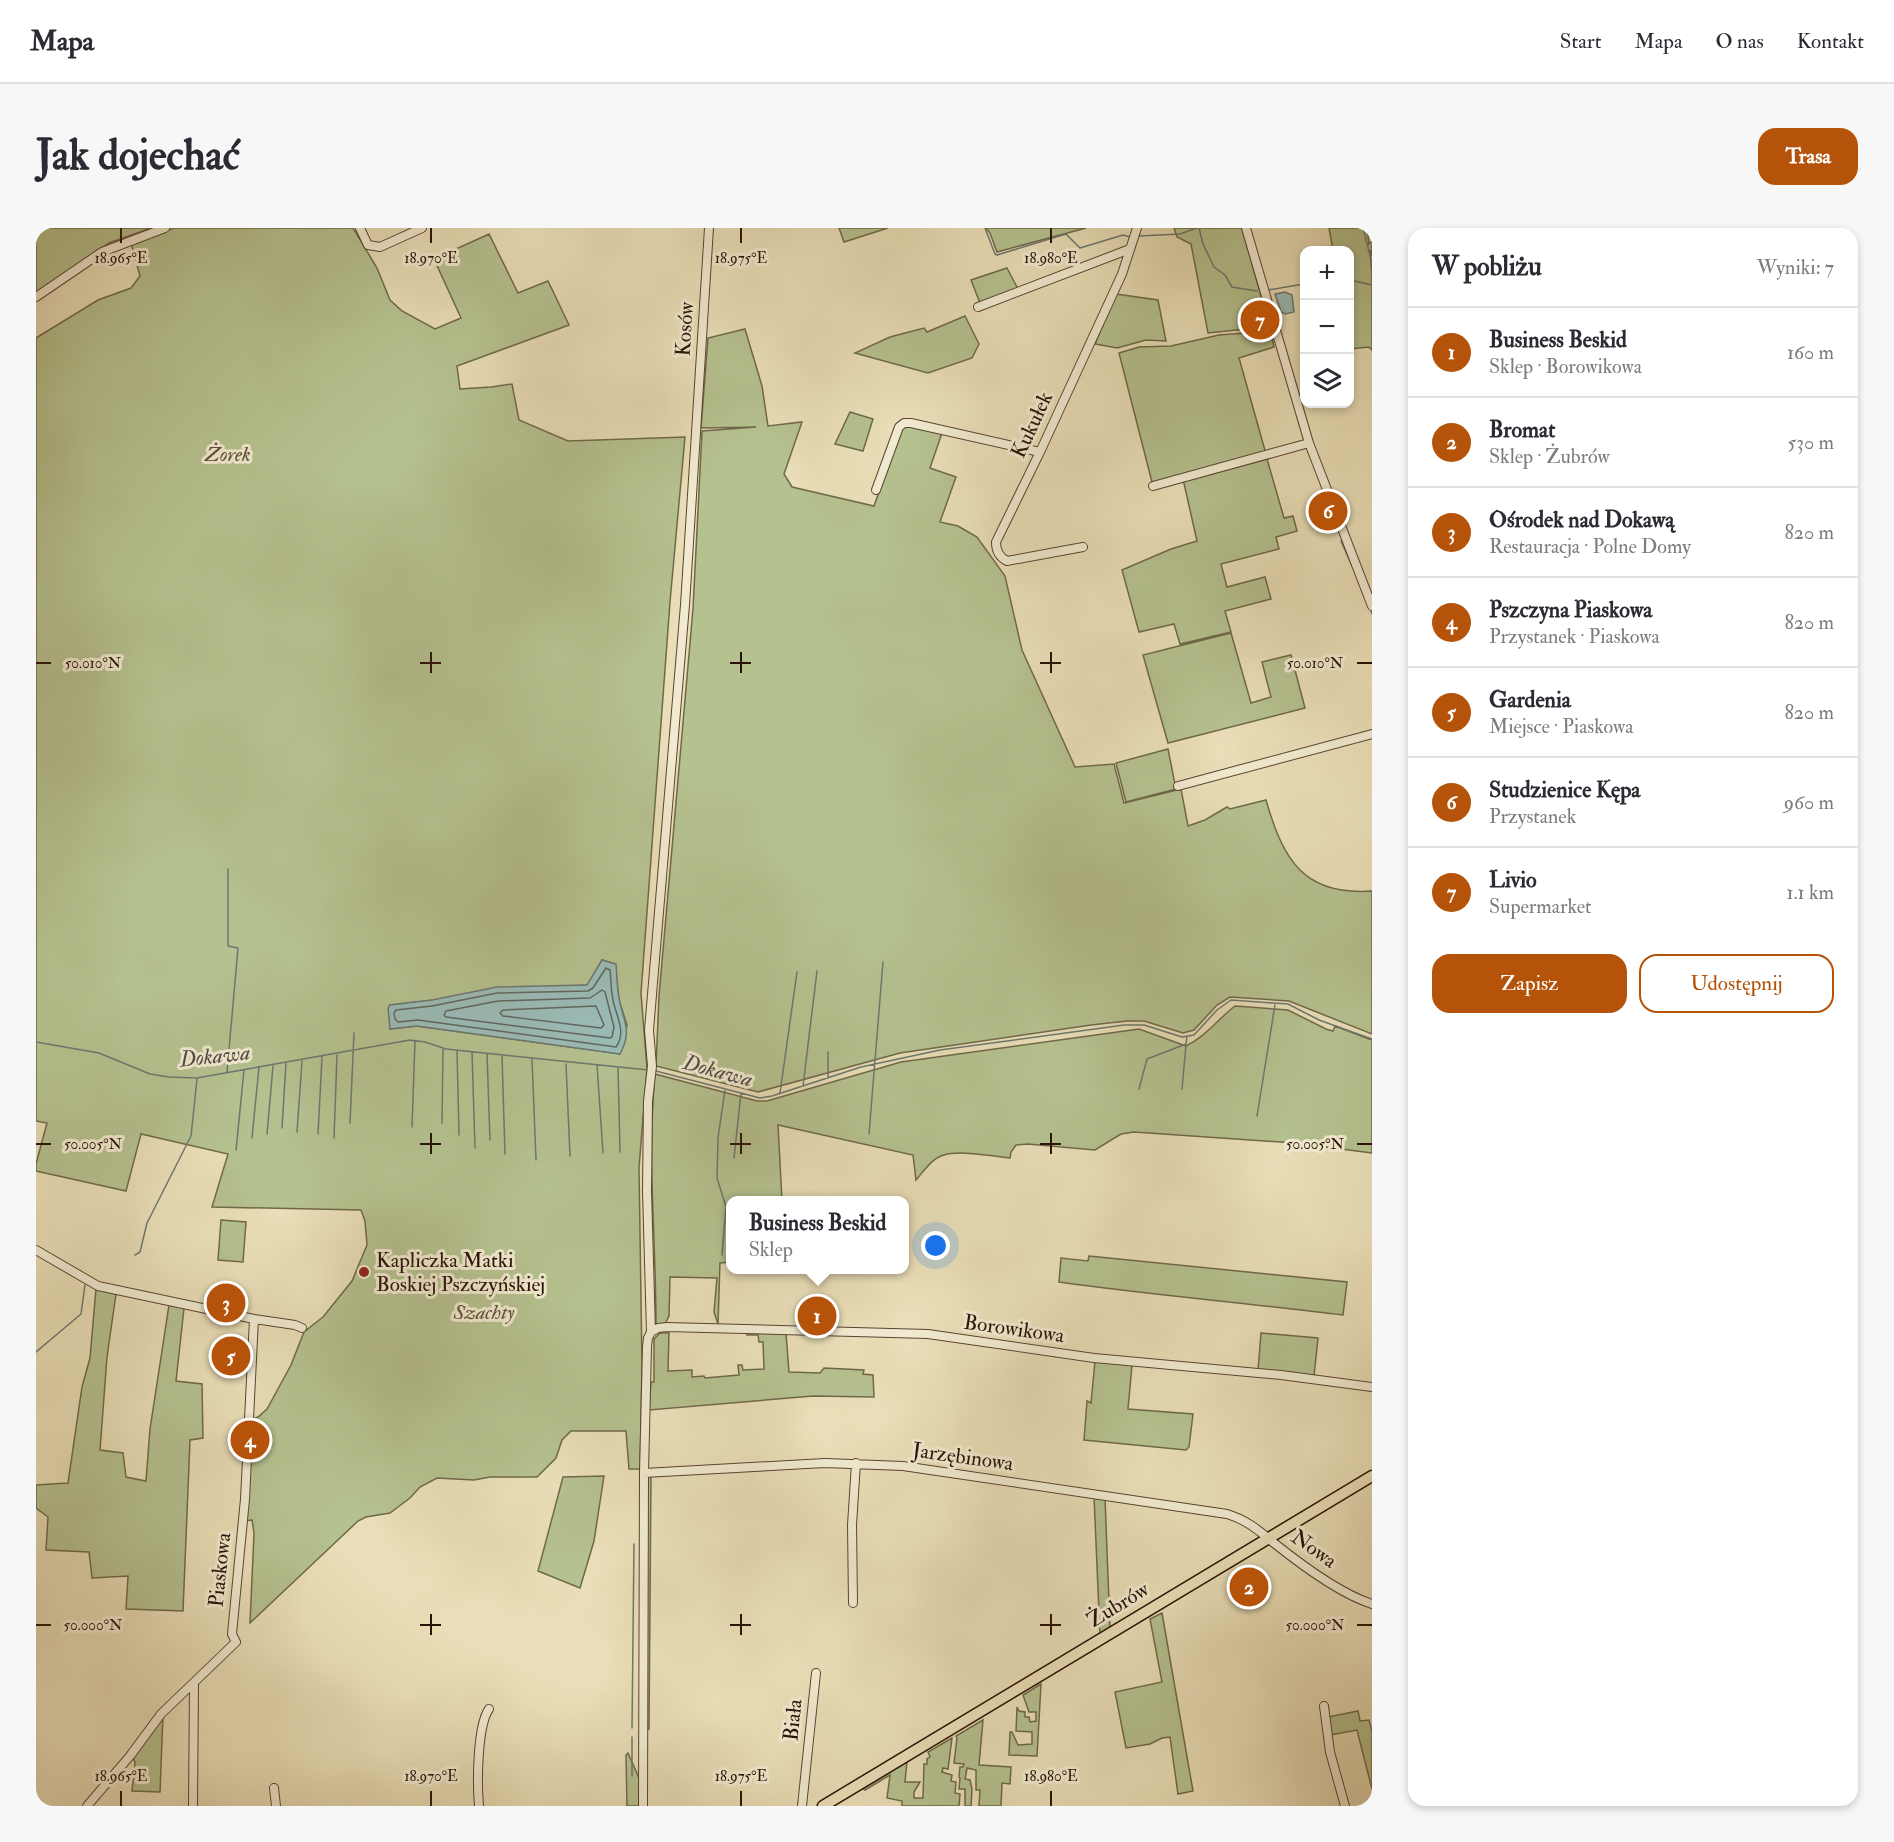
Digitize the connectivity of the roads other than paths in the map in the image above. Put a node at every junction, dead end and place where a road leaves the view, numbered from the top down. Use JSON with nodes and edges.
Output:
{"nodes":[{"id":1,"x":165,"y":228,"type":"edge"},
{"id":2,"x":360,"y":228,"type":"edge"},
{"id":3,"x":422,"y":228,"type":"edge"},
{"id":4,"x":709,"y":228,"type":"edge"},
{"id":5,"x":1137,"y":228,"type":"edge"},
{"id":6,"x":1246,"y":228,"type":"edge"},
{"id":7,"x":1130,"y":249,"type":"junction"},
{"id":8,"x":36,"y":297,"type":"edge"},
{"id":9,"x":978,"y":307,"type":"dead end"},
{"id":10,"x":1309,"y":443,"type":"junction"},
{"id":11,"x":1040,"y":452,"type":"junction"},
{"id":12,"x":1153,"y":486,"type":"dead end"},
{"id":13,"x":876,"y":490,"type":"dead end"},
{"id":14,"x":1083,"y":547,"type":"dead end"},
{"id":15,"x":1372,"y":606,"type":"edge"},
{"id":16,"x":1372,"y":734,"type":"edge"},
{"id":17,"x":1178,"y":786,"type":"dead end"},
{"id":18,"x":36,"y":1251,"type":"edge"},
{"id":19,"x":254,"y":1319,"type":"junction"},
{"id":20,"x":302,"y":1328,"type":"dead end"},
{"id":21,"x":651,"y":1332,"type":"junction"},
{"id":22,"x":1372,"y":1387,"type":"edge"},
{"id":23,"x":856,"y":1463,"type":"junction"},
{"id":24,"x":644,"y":1473,"type":"junction"},
{"id":25,"x":1370,"y":1478,"type":"edge"},
{"id":26,"x":1269,"y":1538,"type":"junction"},
{"id":27,"x":853,"y":1603,"type":"dead end"},
{"id":28,"x":1372,"y":1604,"type":"edge"},
{"id":29,"x":816,"y":1673,"type":"dead end"},
{"id":30,"x":194,"y":1683,"type":"junction"},
{"id":31,"x":1324,"y":1706,"type":"dead end"},
{"id":32,"x":489,"y":1709,"type":"dead end"},
{"id":33,"x":274,"y":1788,"type":"dead end"},
{"id":34,"x":87,"y":1806,"type":"edge"},
{"id":35,"x":193,"y":1806,"type":"edge"},
{"id":36,"x":276,"y":1806,"type":"edge"},
{"id":37,"x":479,"y":1806,"type":"edge"},
{"id":38,"x":643,"y":1806,"type":"edge"},
{"id":39,"x":802,"y":1806,"type":"edge"},
{"id":40,"x":823,"y":1806,"type":"edge"},
{"id":41,"x":1345,"y":1806,"type":"edge"}],
"edges":[{"from":1,"to":8,"type":"street"},
{"from":2,"to":3,"type":"street"},
{"from":4,"to":21,"type":"street","name":"Kosów"},
{"from":5,"to":7,"type":"street","name":"Kukułek"},
{"from":6,"to":10,"type":"street"},
{"from":7,"to":9,"type":"street"},
{"from":7,"to":11,"type":"street","name":"Kukułek"},
{"from":10,"to":12,"type":"street"},
{"from":10,"to":15,"type":"street"},
{"from":11,"to":13,"type":"street"},
{"from":11,"to":14,"type":"street","name":"Kukułek"},
{"from":16,"to":17,"type":"street"},
{"from":18,"to":19,"type":"street"},
{"from":19,"to":20,"type":"street"},
{"from":19,"to":30,"type":"street","name":"Piaskowa"},
{"from":21,"to":22,"type":"street","name":"Borowikowa"},
{"from":21,"to":24,"type":"street","name":"Kosów"},
{"from":23,"to":24,"type":"street","name":"Jarzębinowa"},
{"from":23,"to":26,"type":"street","name":"Jarzębinowa"},
{"from":23,"to":27,"type":"street"},
{"from":24,"to":38,"type":"street","name":"Kosów"},
{"from":25,"to":26,"type":"main road","name":"Żubrów"},
{"from":26,"to":28,"type":"street","name":"Nowa"},
{"from":26,"to":40,"type":"main road","name":"Żubrów"},
{"from":29,"to":39,"type":"street","name":"Biała"},
{"from":30,"to":34,"type":"street","name":"Piaskowa"},
{"from":30,"to":35,"type":"street"},
{"from":31,"to":41,"type":"street"},
{"from":32,"to":37,"type":"street"},
{"from":33,"to":36,"type":"street"}]}
